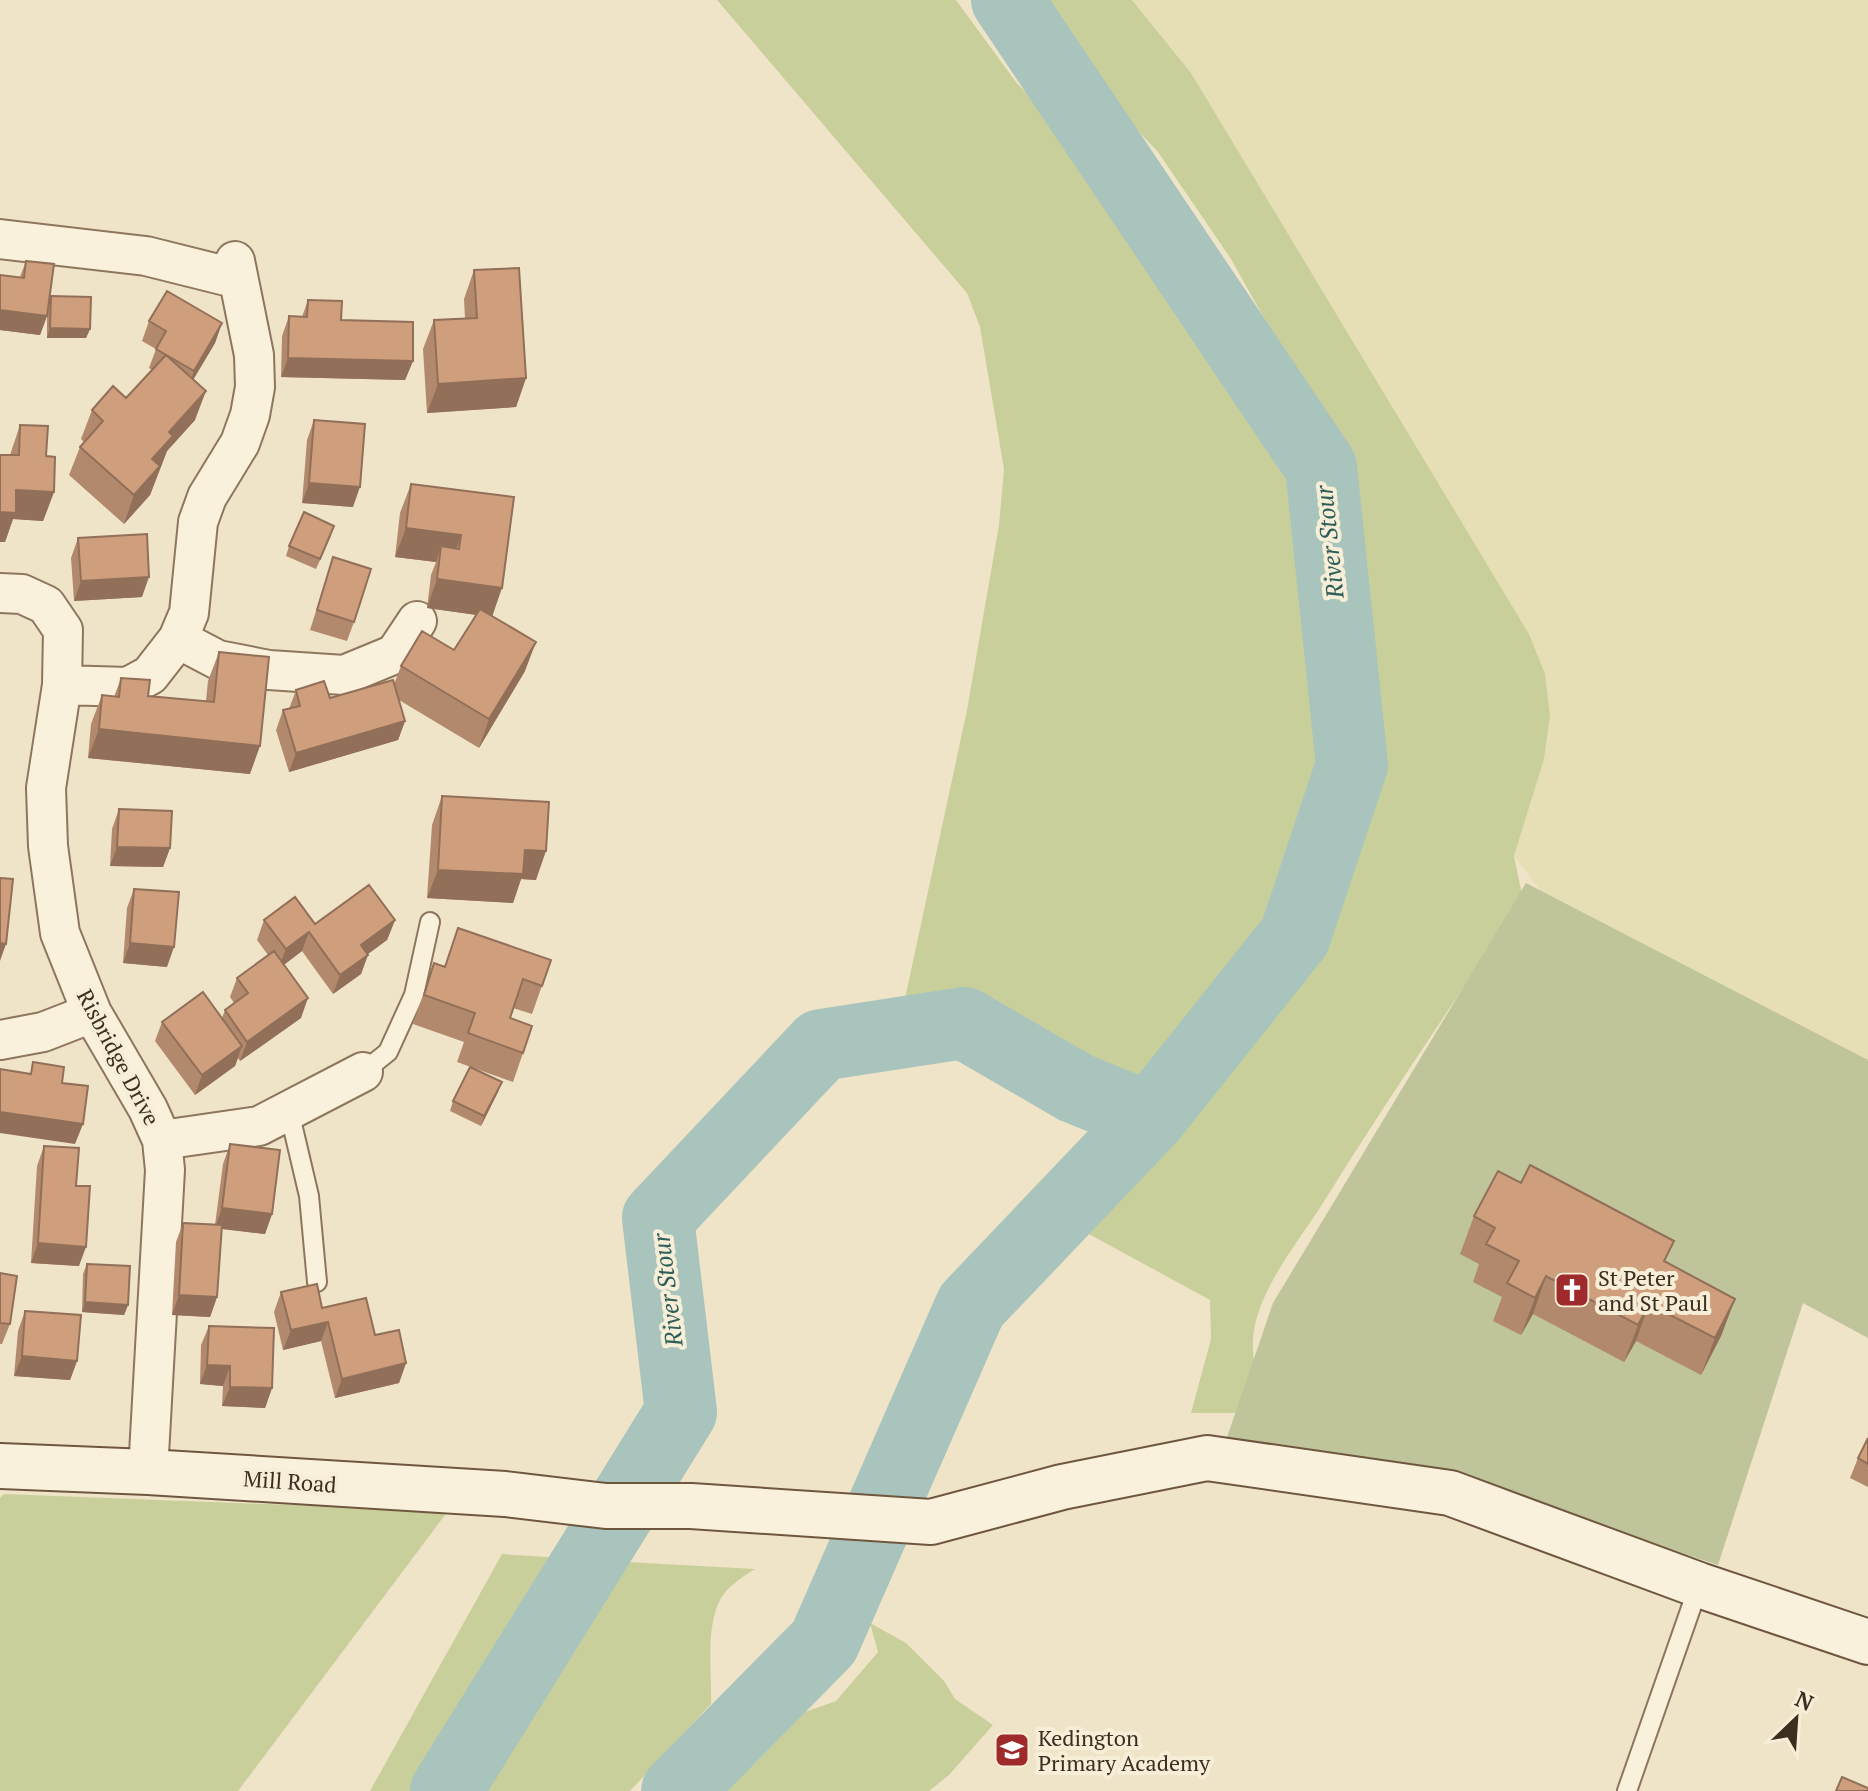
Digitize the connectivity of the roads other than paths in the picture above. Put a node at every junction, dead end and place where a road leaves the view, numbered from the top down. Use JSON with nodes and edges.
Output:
{"nodes":[{"id":1,"x":0,"y":239,"type":"edge"},
{"id":2,"x":0,"y":593,"type":"edge"},
{"id":3,"x":417,"y":621,"type":"dead end"},
{"id":4,"x":178,"y":639,"type":"junction"},
{"id":5,"x":62,"y":685,"type":"junction"},
{"id":6,"x":430,"y":922,"type":"dead end"},
{"id":7,"x":92,"y":1013,"type":"junction"},
{"id":8,"x":0,"y":1040,"type":"edge"},
{"id":9,"x":363,"y":1072,"type":"joint"},
{"id":10,"x":289,"y":1111,"type":"junction"},
{"id":11,"x":162,"y":1140,"type":"junction"},
{"id":12,"x":317,"y":1282,"type":"edge"},
{"id":13,"x":0,"y":1466,"type":"edge"},
{"id":14,"x":148,"y":1472,"type":"junction"},
{"id":15,"x":1699,"y":1585,"type":"junction"},
{"id":16,"x":1868,"y":1642,"type":"edge"},
{"id":17,"x":1627,"y":1791,"type":"edge"}],
"edges":[{"from":1,"to":4,"type":"street"},
{"from":2,"to":5,"type":"street","name":"Risbridge Drive"},
{"from":3,"to":4,"type":"street"},
{"from":4,"to":5,"type":"street"},
{"from":5,"to":7,"type":"street","name":"Risbridge Drive"},
{"from":6,"to":9,"type":"lane"},
{"from":7,"to":8,"type":"street"},
{"from":7,"to":11,"type":"street","name":"Risbridge Drive"},
{"from":9,"to":10,"type":"street"},
{"from":10,"to":11,"type":"street"},
{"from":10,"to":12,"type":"lane"},
{"from":11,"to":14,"type":"street","name":"Risbridge Drive"},
{"from":13,"to":14,"type":"street","name":"Mill Road"},
{"from":14,"to":15,"type":"street","name":"Mill Road"},
{"from":15,"to":16,"type":"street"},
{"from":15,"to":17,"type":"lane"}]}
